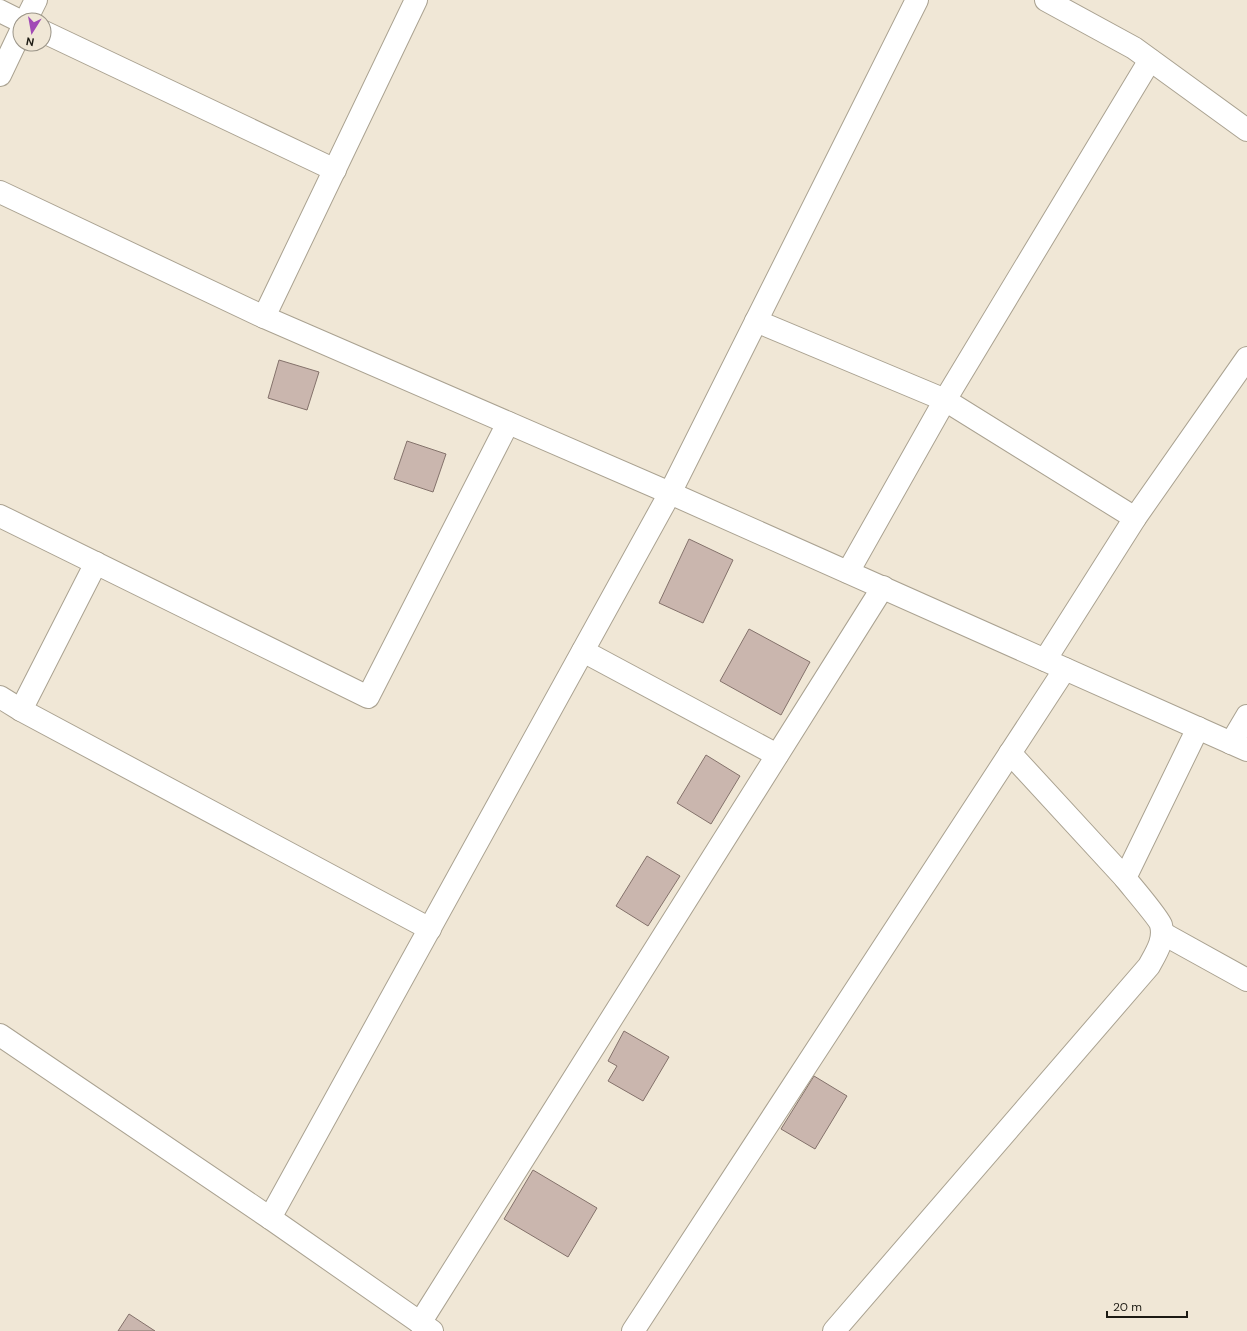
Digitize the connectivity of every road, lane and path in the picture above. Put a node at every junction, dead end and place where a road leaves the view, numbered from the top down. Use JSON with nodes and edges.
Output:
{"nodes":[{"id":1,"x":36,"y":0,"type":"edge"},
{"id":2,"x":416,"y":0,"type":"edge"},
{"id":3,"x":917,"y":0,"type":"edge"},
{"id":4,"x":1046,"y":0,"type":"edge"},
{"id":5,"x":0,"y":12,"type":"edge"},
{"id":6,"x":30,"y":12,"type":"edge"},
{"id":7,"x":12,"y":17,"type":"edge"},
{"id":8,"x":52,"y":36,"type":"edge"},
{"id":9,"x":12,"y":49,"type":"edge"},
{"id":10,"x":1150,"y":60,"type":"junction"},
{"id":11,"x":0,"y":74,"type":"edge"},
{"id":12,"x":1247,"y":130,"type":"edge"},
{"id":13,"x":335,"y":170,"type":"junction"},
{"id":14,"x":0,"y":192,"type":"edge"},
{"id":15,"x":264,"y":317,"type":"junction"},
{"id":16,"x":756,"y":321,"type":"junction"},
{"id":17,"x":1247,"y":358,"type":"edge"},
{"id":18,"x":945,"y":400,"type":"junction"},
{"id":19,"x":508,"y":423,"type":"junction"},
{"id":20,"x":670,"y":493,"type":"junction"},
{"id":21,"x":0,"y":516,"type":"edge"},
{"id":22,"x":1134,"y":518,"type":"junction"},
{"id":23,"x":96,"y":563,"type":"junction"},
{"id":24,"x":848,"y":572,"type":"junction"},
{"id":25,"x":883,"y":587,"type":"junction"},
{"id":26,"x":583,"y":651,"type":"junction"},
{"id":27,"x":1045,"y":660,"type":"junction"},
{"id":28,"x":1065,"y":669,"type":"junction"},
{"id":29,"x":0,"y":697,"type":"edge"},
{"id":30,"x":22,"y":710,"type":"junction"},
{"id":31,"x":1247,"y":716,"type":"edge"},
{"id":32,"x":1198,"y":728,"type":"junction"},
{"id":33,"x":1239,"y":746,"type":"edge"},
{"id":34,"x":1010,"y":753,"type":"junction"},
{"id":35,"x":777,"y":755,"type":"junction"},
{"id":36,"x":1125,"y":878,"type":"junction"},
{"id":37,"x":430,"y":929,"type":"junction"},
{"id":38,"x":1162,"y":933,"type":"junction"},
{"id":39,"x":1247,"y":979,"type":"edge"},
{"id":40,"x":0,"y":1036,"type":"edge"},
{"id":41,"x":270,"y":1218,"type":"junction"},
{"id":42,"x":426,"y":1327,"type":"edge"},
{"id":43,"x":633,"y":1331,"type":"edge"},
{"id":44,"x":834,"y":1331,"type":"edge"}],
"edges":[{"from":1,"to":6,"type":"street"},
{"from":2,"to":13,"type":"street"},
{"from":3,"to":16,"type":"street"},
{"from":4,"to":10,"type":"street"},
{"from":5,"to":7,"type":"street"},
{"from":8,"to":13,"type":"street"},
{"from":9,"to":11,"type":"street"},
{"from":10,"to":12,"type":"street"},
{"from":10,"to":18,"type":"street"},
{"from":13,"to":15,"type":"street"},
{"from":14,"to":15,"type":"street"},
{"from":15,"to":19,"type":"street"},
{"from":16,"to":18,"type":"street"},
{"from":16,"to":20,"type":"street"},
{"from":17,"to":22,"type":"street"},
{"from":18,"to":22,"type":"street"},
{"from":18,"to":24,"type":"street"},
{"from":19,"to":20,"type":"street"},
{"from":19,"to":23,"type":"street"},
{"from":20,"to":24,"type":"street"},
{"from":20,"to":26,"type":"street"},
{"from":21,"to":23,"type":"street"},
{"from":22,"to":27,"type":"street"},
{"from":23,"to":30,"type":"street"},
{"from":24,"to":25,"type":"street"},
{"from":25,"to":27,"type":"street"},
{"from":25,"to":35,"type":"street"},
{"from":26,"to":35,"type":"street"},
{"from":26,"to":37,"type":"street"},
{"from":27,"to":28,"type":"street"},
{"from":28,"to":32,"type":"street"},
{"from":28,"to":34,"type":"street"},
{"from":29,"to":30,"type":"street"},
{"from":30,"to":37,"type":"street"},
{"from":31,"to":33,"type":"street"},
{"from":32,"to":33,"type":"street"},
{"from":32,"to":36,"type":"street"},
{"from":34,"to":36,"type":"street"},
{"from":34,"to":43,"type":"street"},
{"from":35,"to":42,"type":"street"},
{"from":36,"to":38,"type":"street"},
{"from":37,"to":41,"type":"street"},
{"from":38,"to":39,"type":"street"},
{"from":38,"to":44,"type":"street"},
{"from":40,"to":41,"type":"street"},
{"from":41,"to":42,"type":"street"}]}
